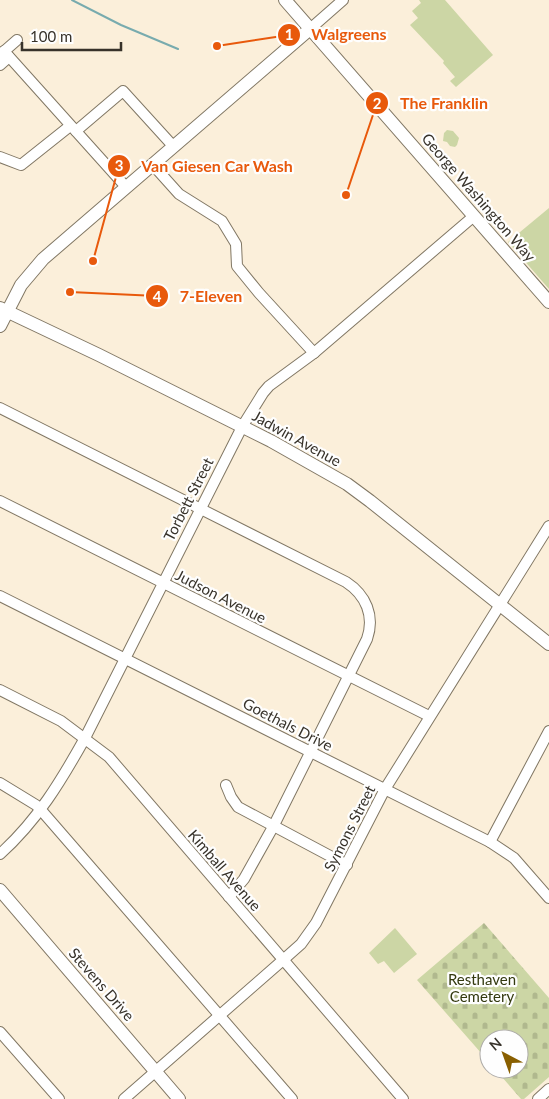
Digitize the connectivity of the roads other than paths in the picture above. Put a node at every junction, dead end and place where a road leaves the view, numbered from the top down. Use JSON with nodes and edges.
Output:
{"nodes":[{"id":1,"x":285,"y":0,"type":"edge"},
{"id":2,"x":343,"y":0,"type":"edge"},
{"id":3,"x":310,"y":29,"type":"junction"},
{"id":4,"x":17,"y":40,"type":"dead end"},
{"id":5,"x":5,"y":54,"type":"edge"},
{"id":6,"x":0,"y":65,"type":"edge"},
{"id":7,"x":73,"y":128,"type":"junction"},
{"id":8,"x":173,"y":146,"type":"junction"},
{"id":9,"x":0,"y":157,"type":"edge"},
{"id":10,"x":153,"y":165,"type":"junction"},
{"id":11,"x":126,"y":187,"type":"junction"},
{"id":12,"x":474,"y":216,"type":"junction"},
{"id":13,"x":549,"y":302,"type":"edge"},
{"id":14,"x":4,"y":310,"type":"edge"},
{"id":15,"x":0,"y":326,"type":"edge"},
{"id":16,"x":314,"y":353,"type":"junction"},
{"id":17,"x":0,"y":408,"type":"edge"},
{"id":18,"x":242,"y":427,"type":"junction"},
{"id":19,"x":0,"y":501,"type":"edge"},
{"id":20,"x":202,"y":508,"type":"junction"},
{"id":21,"x":549,"y":526,"type":"edge"},
{"id":22,"x":162,"y":583,"type":"junction"},
{"id":23,"x":0,"y":596,"type":"edge"},
{"id":24,"x":500,"y":604,"type":"junction"},
{"id":25,"x":549,"y":644,"type":"edge"},
{"id":26,"x":124,"y":658,"type":"junction"},
{"id":27,"x":347,"y":676,"type":"junction"},
{"id":28,"x":0,"y":690,"type":"edge"},
{"id":29,"x":429,"y":716,"type":"junction"},
{"id":30,"x":549,"y":731,"type":"edge"},
{"id":31,"x":85,"y":738,"type":"junction"},
{"id":32,"x":310,"y":752,"type":"junction"},
{"id":33,"x":0,"y":782,"type":"edge"},
{"id":34,"x":226,"y":785,"type":"dead end"},
{"id":35,"x":385,"y":789,"type":"junction"},
{"id":36,"x":41,"y":810,"type":"junction"},
{"id":37,"x":273,"y":827,"type":"junction"},
{"id":38,"x":490,"y":842,"type":"junction"},
{"id":39,"x":0,"y":854,"type":"edge"},
{"id":40,"x":347,"y":865,"type":"junction"},
{"id":41,"x":0,"y":890,"type":"edge"},
{"id":42,"x":229,"y":897,"type":"junction"},
{"id":43,"x":549,"y":898,"type":"edge"},
{"id":44,"x":283,"y":960,"type":"junction"},
{"id":45,"x":220,"y":1016,"type":"junction"},
{"id":46,"x":0,"y":1032,"type":"edge"},
{"id":47,"x":156,"y":1072,"type":"junction"},
{"id":48,"x":549,"y":1089,"type":"edge"},
{"id":49,"x":58,"y":1099,"type":"edge"},
{"id":50,"x":124,"y":1099,"type":"edge"},
{"id":51,"x":179,"y":1099,"type":"edge"},
{"id":52,"x":292,"y":1099,"type":"edge"},
{"id":53,"x":403,"y":1099,"type":"edge"},
{"id":54,"x":538,"y":1099,"type":"edge"}],
"edges":[{"from":1,"to":3,"type":"main road","name":"George Washington Way"},
{"from":2,"to":3,"type":"street"},
{"from":3,"to":8,"type":"main road"},
{"from":3,"to":12,"type":"main road","name":"George Washington Way"},
{"from":4,"to":5,"type":"street"},
{"from":5,"to":6,"type":"street"},
{"from":5,"to":7,"type":"street"},
{"from":7,"to":8,"type":"street"},
{"from":7,"to":9,"type":"street"},
{"from":7,"to":11,"type":"street"},
{"from":8,"to":10,"type":"main road"},
{"from":10,"to":11,"type":"main road"},
{"from":10,"to":16,"type":"street"},
{"from":11,"to":14,"type":"main road"},
{"from":12,"to":13,"type":"main road","name":"George Washington Way"},
{"from":12,"to":16,"type":"street","name":"Torbett Street"},
{"from":14,"to":15,"type":"main road"},
{"from":14,"to":18,"type":"main road","name":"Jadwin Avenue"},
{"from":16,"to":18,"type":"street","name":"Torbett Street"},
{"from":17,"to":20,"type":"street"},
{"from":18,"to":20,"type":"street","name":"Torbett Street"},
{"from":18,"to":24,"type":"main road","name":"Jadwin Avenue"},
{"from":19,"to":22,"type":"street","name":"Judson Avenue"},
{"from":20,"to":22,"type":"street","name":"Torbett Street"},
{"from":20,"to":27,"type":"street"},
{"from":21,"to":24,"type":"street","name":"Symons Street"},
{"from":22,"to":26,"type":"street","name":"Torbett Street"},
{"from":22,"to":27,"type":"street","name":"Judson Avenue"},
{"from":23,"to":26,"type":"street","name":"Goethals Drive"},
{"from":24,"to":25,"type":"main road","name":"Jadwin Avenue"},
{"from":24,"to":29,"type":"street","name":"Symons Street"},
{"from":26,"to":31,"type":"street","name":"Torbett Street"},
{"from":26,"to":32,"type":"street","name":"Goethals Drive"},
{"from":27,"to":29,"type":"street","name":"Judson Avenue"},
{"from":27,"to":32,"type":"street"},
{"from":28,"to":31,"type":"street","name":"Kimball Avenue"},
{"from":29,"to":35,"type":"street","name":"Symons Street"},
{"from":30,"to":38,"type":"street"},
{"from":31,"to":36,"type":"street","name":"Torbett Street"},
{"from":31,"to":42,"type":"street","name":"Kimball Avenue"},
{"from":32,"to":35,"type":"street","name":"Goethals Drive"},
{"from":32,"to":37,"type":"street"},
{"from":33,"to":36,"type":"street"},
{"from":34,"to":37,"type":"street"},
{"from":35,"to":38,"type":"street","name":"Goethals Drive"},
{"from":35,"to":40,"type":"street","name":"Symons Street"},
{"from":36,"to":39,"type":"street","name":"Torbett Street"},
{"from":36,"to":45,"type":"street"},
{"from":37,"to":40,"type":"street"},
{"from":37,"to":42,"type":"street"},
{"from":38,"to":43,"type":"street","name":"Goethals Drive"},
{"from":40,"to":44,"type":"street","name":"Symons Street"},
{"from":41,"to":47,"type":"main road","name":"Stevens Drive"},
{"from":42,"to":44,"type":"street","name":"Kimball Avenue"},
{"from":44,"to":45,"type":"street","name":"Symons Street"},
{"from":44,"to":53,"type":"street","name":"Kimball Avenue"},
{"from":45,"to":47,"type":"street","name":"Symons Street"},
{"from":45,"to":52,"type":"street"},
{"from":46,"to":49,"type":"street"},
{"from":47,"to":50,"type":"street","name":"Symons Street"},
{"from":47,"to":51,"type":"main road","name":"Stevens Drive"},
{"from":48,"to":54,"type":"street"}]}
